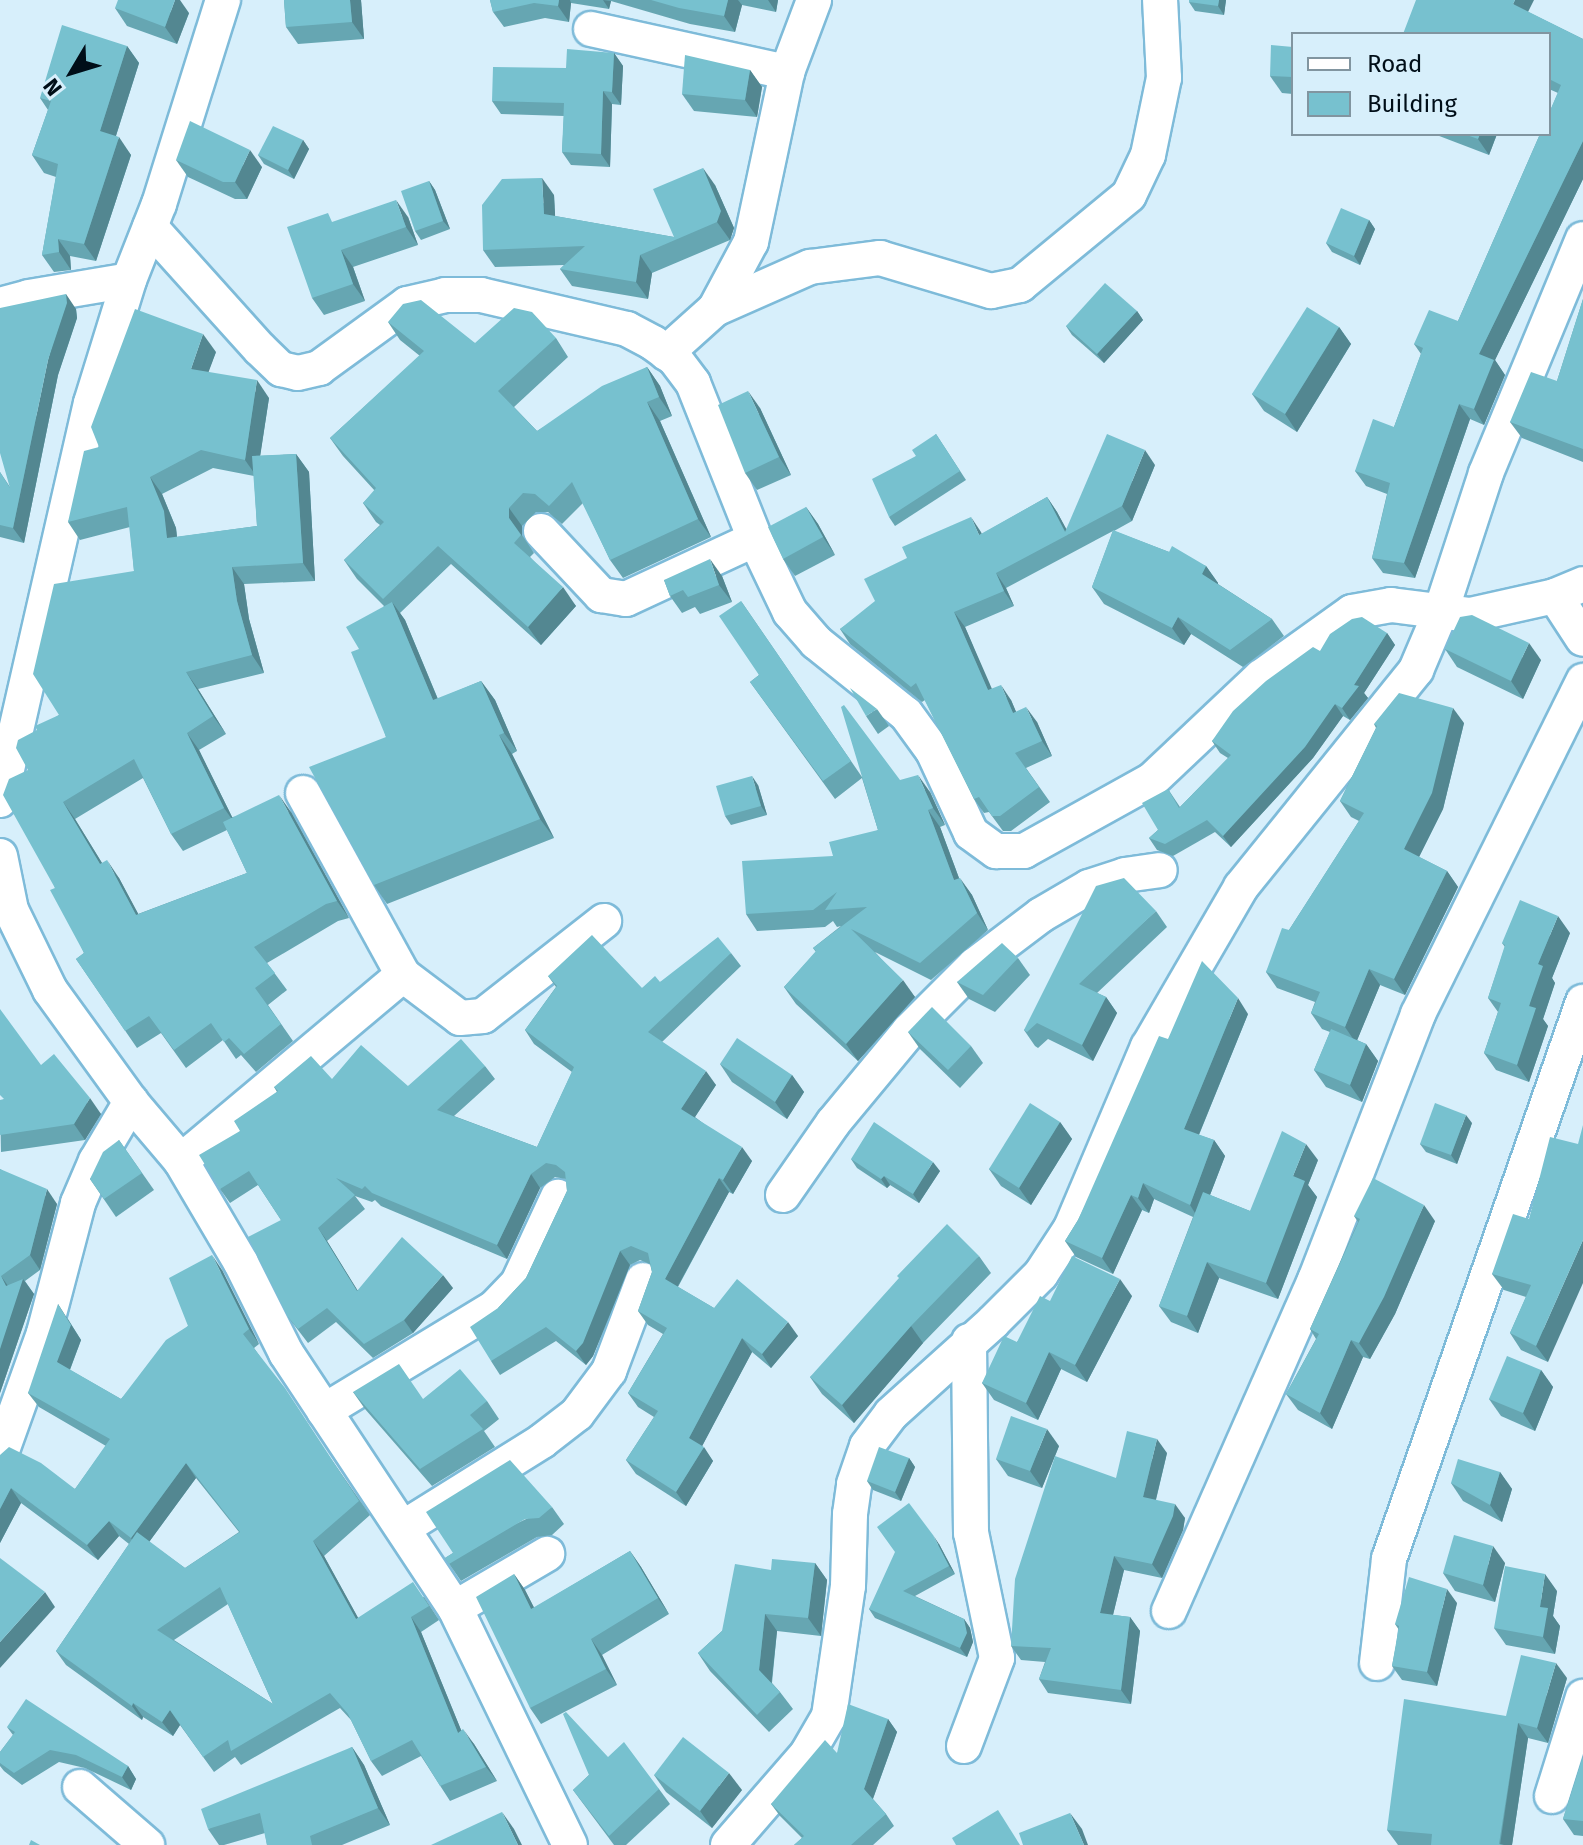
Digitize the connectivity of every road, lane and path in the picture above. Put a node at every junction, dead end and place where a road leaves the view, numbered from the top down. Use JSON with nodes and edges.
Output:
{"nodes":[{"id":1,"x":223,"y":0,"type":"edge"},
{"id":2,"x":814,"y":0,"type":"edge"},
{"id":3,"x":1160,"y":0,"type":"edge"},
{"id":4,"x":591,"y":29,"type":"dead end"},
{"id":5,"x":787,"y":72,"type":"junction"},
{"id":6,"x":150,"y":227,"type":"junction"},
{"id":7,"x":1583,"y":239,"type":"edge"},
{"id":8,"x":129,"y":280,"type":"junction"},
{"id":9,"x":0,"y":305,"type":"edge"},
{"id":10,"x":715,"y":309,"type":"junction"},
{"id":11,"x":666,"y":353,"type":"junction"},
{"id":12,"x":541,"y":531,"type":"dead end"},
{"id":13,"x":755,"y":539,"type":"junction"},
{"id":14,"x":1569,"y":590,"type":"edge"},
{"id":15,"x":1441,"y":611,"type":"junction"},
{"id":16,"x":1583,"y":639,"type":"edge"},
{"id":17,"x":1583,"y":681,"type":"edge"},
{"id":18,"x":303,"y":793,"type":"dead end"},
{"id":19,"x":0,"y":800,"type":"edge"},
{"id":20,"x":0,"y":856,"type":"edge"},
{"id":21,"x":1160,"y":870,"type":"dead end"},
{"id":22,"x":604,"y":921,"type":"dead end"},
{"id":23,"x":10,"y":934,"type":"edge"},
{"id":24,"x":403,"y":975,"type":"junction"},
{"id":25,"x":1583,"y":1002,"type":"edge"},
{"id":26,"x":131,"y":1102,"type":"junction"},
{"id":27,"x":181,"y":1161,"type":"junction"},
{"id":28,"x":783,"y":1195,"type":"dead end"},
{"id":29,"x":558,"y":1197,"type":"dead end"},
{"id":30,"x":643,"y":1280,"type":"dead end"},
{"id":31,"x":969,"y":1341,"type":"junction"},
{"id":32,"x":324,"y":1411,"type":"junction"},
{"id":33,"x":0,"y":1456,"type":"edge"},
{"id":34,"x":403,"y":1528,"type":"junction"},
{"id":35,"x":547,"y":1554,"type":"dead end"},
{"id":36,"x":455,"y":1608,"type":"junction"},
{"id":37,"x":1169,"y":1611,"type":"dead end"},
{"id":38,"x":1377,"y":1663,"type":"dead end"},
{"id":39,"x":1583,"y":1697,"type":"edge"},
{"id":40,"x":964,"y":1746,"type":"dead end"},
{"id":41,"x":80,"y":1787,"type":"dead end"},
{"id":42,"x":1552,"y":1796,"type":"dead end"},
{"id":43,"x":147,"y":1845,"type":"edge"},
{"id":44,"x":570,"y":1845,"type":"edge"},
{"id":45,"x":728,"y":1845,"type":"edge"}],
"edges":[{"from":1,"to":6,"type":"street"},
{"from":2,"to":5,"type":"street"},
{"from":3,"to":10,"type":"street"},
{"from":4,"to":5,"type":"street"},
{"from":5,"to":10,"type":"street"},
{"from":6,"to":8,"type":"street"},
{"from":6,"to":11,"type":"street"},
{"from":7,"to":15,"type":"street"},
{"from":8,"to":9,"type":"street"},
{"from":8,"to":19,"type":"street"},
{"from":10,"to":11,"type":"street"},
{"from":11,"to":13,"type":"street"},
{"from":12,"to":13,"type":"street"},
{"from":13,"to":15,"type":"street"},
{"from":14,"to":15,"type":"street"},
{"from":14,"to":16,"type":"street"},
{"from":15,"to":31,"type":"street"},
{"from":17,"to":37,"type":"street"},
{"from":18,"to":24,"type":"street"},
{"from":20,"to":23,"type":"street"},
{"from":21,"to":28,"type":"street"},
{"from":22,"to":24,"type":"street"},
{"from":23,"to":26,"type":"street"},
{"from":24,"to":27,"type":"street"},
{"from":25,"to":38,"type":"street"},
{"from":26,"to":27,"type":"street"},
{"from":26,"to":33,"type":"street"},
{"from":27,"to":32,"type":"street"},
{"from":29,"to":32,"type":"street"},
{"from":30,"to":34,"type":"street"},
{"from":31,"to":40,"type":"street"},
{"from":31,"to":45,"type":"street"},
{"from":32,"to":34,"type":"street"},
{"from":34,"to":36,"type":"street"},
{"from":35,"to":36,"type":"street"},
{"from":36,"to":44,"type":"street"},
{"from":39,"to":42,"type":"street"},
{"from":41,"to":43,"type":"street"}]}
